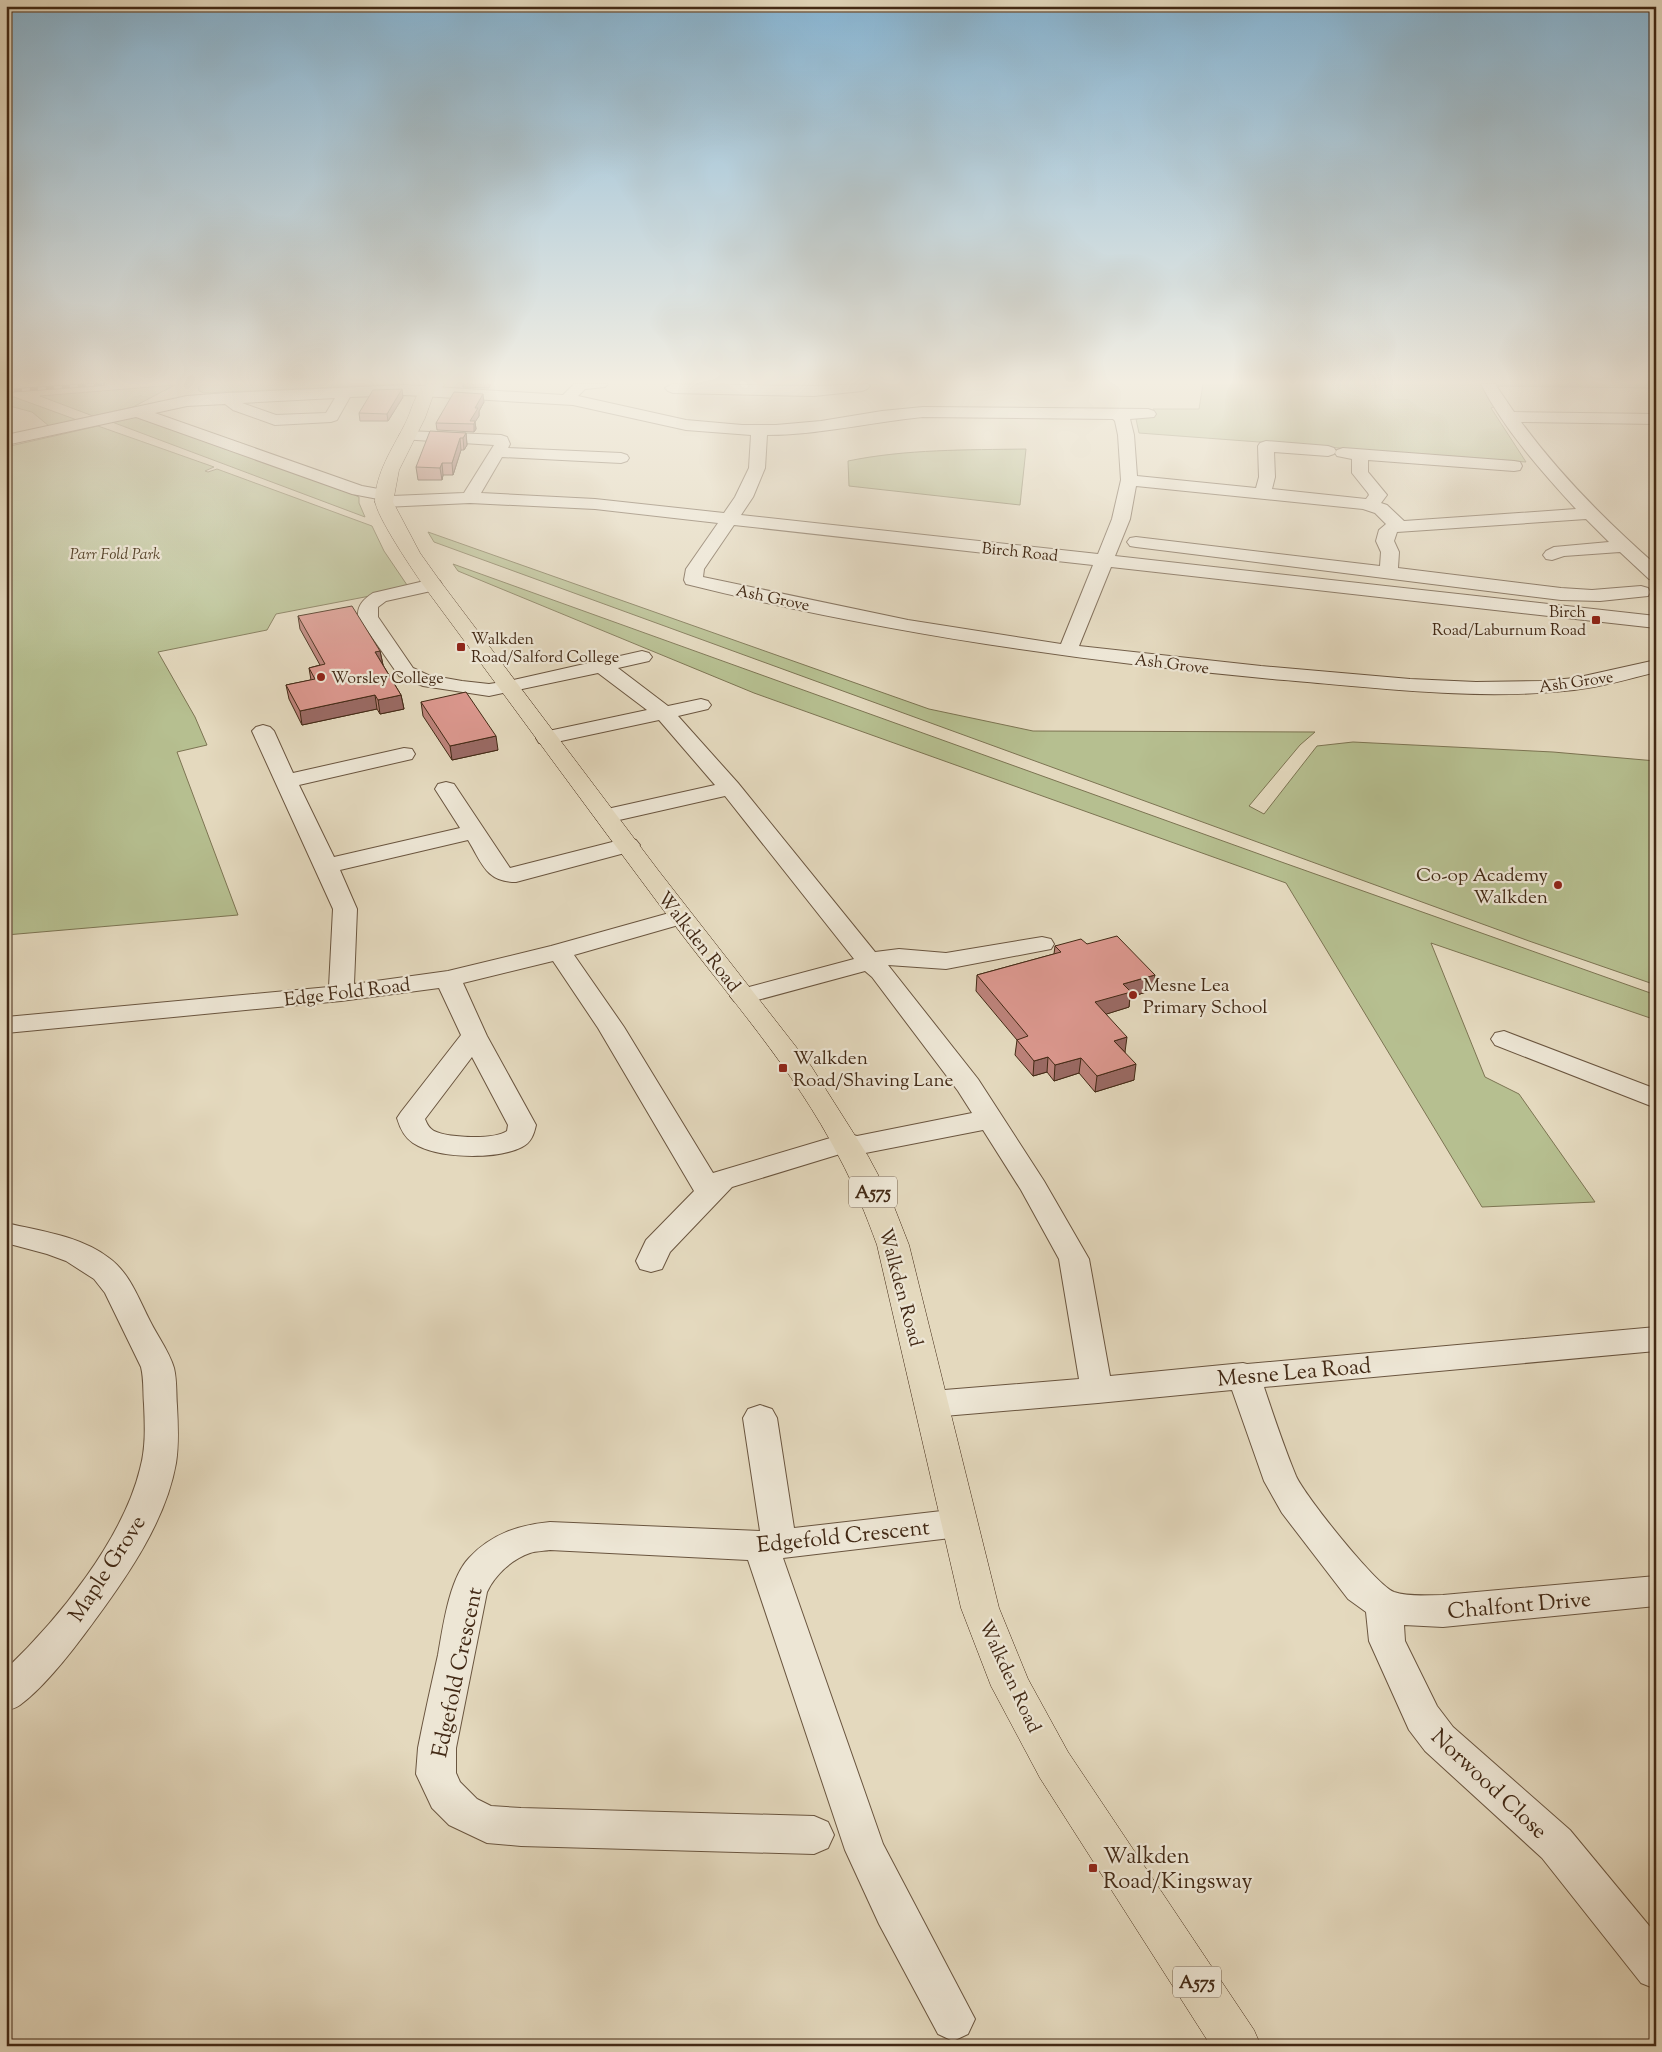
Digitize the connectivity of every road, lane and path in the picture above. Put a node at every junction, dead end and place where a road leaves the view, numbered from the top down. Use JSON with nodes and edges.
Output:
{"nodes":[{"id":1,"x":329,"y":480,"type":"edge"},
{"id":2,"x":389,"y":480,"type":"edge"},
{"id":3,"x":479,"y":480,"type":"edge"},
{"id":4,"x":752,"y":480,"type":"edge"},
{"id":5,"x":1129,"y":480,"type":"joint"},
{"id":6,"x":1266,"y":480,"type":"edge"},
{"id":7,"x":1366,"y":480,"type":"edge"},
{"id":8,"x":1559,"y":480,"type":"edge"},
{"id":9,"x":423,"y":486,"type":"edge"},
{"id":10,"x":473,"y":493,"type":"junction"},
{"id":11,"x":1263,"y":494,"type":"junction"},
{"id":12,"x":386,"y":505,"type":"junction"},
{"id":13,"x":1371,"y":505,"type":"junction"},
{"id":14,"x":1590,"y":513,"type":"junction"},
{"id":15,"x":729,"y":518,"type":"junction"},
{"id":16,"x":1399,"y":526,"type":"junction"},
{"id":17,"x":1136,"y":542,"type":"dead end"},
{"id":18,"x":1624,"y":546,"type":"junction"},
{"id":19,"x":1552,"y":555,"type":"dead end"},
{"id":20,"x":1105,"y":560,"type":"junction"},
{"id":21,"x":1388,"y":573,"type":"junction"},
{"id":22,"x":1656,"y":575,"type":"edge"},
{"id":23,"x":433,"y":585,"type":"junction"},
{"id":24,"x":1641,"y":592,"type":"dead end"},
{"id":25,"x":1656,"y":622,"type":"edge"},
{"id":26,"x":1068,"y":650,"type":"junction"},
{"id":27,"x":642,"y":658,"type":"dead end"},
{"id":28,"x":602,"y":666,"type":"junction"},
{"id":29,"x":1656,"y":666,"type":"edge"},
{"id":30,"x":509,"y":687,"type":"junction"},
{"id":31,"x":701,"y":705,"type":"dead end"},
{"id":32,"x":664,"y":712,"type":"junction"},
{"id":33,"x":263,"y":731,"type":"dead end"},
{"id":34,"x":547,"y":738,"type":"junction"},
{"id":35,"x":404,"y":754,"type":"dead end"},
{"id":36,"x":286,"y":781,"type":"junction"},
{"id":37,"x":730,"y":788,"type":"junction"},
{"id":38,"x":446,"y":789,"type":"dead end"},
{"id":39,"x":606,"y":816,"type":"junction"},
{"id":40,"x":468,"y":833,"type":"dead end"},
{"id":41,"x":628,"y":845,"type":"junction"},
{"id":42,"x":326,"y":866,"type":"junction"},
{"id":43,"x":680,"y":917,"type":"junction"},
{"id":44,"x":1042,"y":944,"type":"dead end"},
{"id":45,"x":560,"y":952,"type":"junction"},
{"id":46,"x":870,"y":962,"type":"junction"},
{"id":47,"x":448,"y":979,"type":"junction"},
{"id":48,"x":341,"y":993,"type":"junction"},
{"id":49,"x":743,"y":996,"type":"junction"},
{"id":50,"x":6,"y":1025,"type":"edge"},
{"id":51,"x":474,"y":1036,"type":"dead end"},
{"id":52,"x":1516,"y":1051,"type":"dead end"},
{"id":53,"x":1656,"y":1099,"type":"edge"},
{"id":54,"x":990,"y":1119,"type":"junction"},
{"id":55,"x":849,"y":1144,"type":"junction"},
{"id":56,"x":709,"y":1191,"type":"junction"},
{"id":57,"x":6,"y":1233,"type":"edge"},
{"id":58,"x":651,"y":1261,"type":"dead end"},
{"id":59,"x":1656,"y":1339,"type":"edge"},
{"id":60,"x":1243,"y":1376,"type":"junction"},
{"id":61,"x":1098,"y":1391,"type":"junction"},
{"id":62,"x":932,"y":1404,"type":"junction"},
{"id":63,"x":760,"y":1418,"type":"dead end"},
{"id":64,"x":959,"y":1522,"type":"junction"},
{"id":65,"x":770,"y":1545,"type":"junction"},
{"id":66,"x":1656,"y":1591,"type":"edge"},
{"id":67,"x":1383,"y":1605,"type":"junction"},
{"id":68,"x":6,"y":1694,"type":"edge"},
{"id":69,"x":814,"y":1835,"type":"dead end"},
{"id":70,"x":1656,"y":1968,"type":"edge"},
{"id":71,"x":953,"y":2019,"type":"dead end"},
{"id":72,"x":1238,"y":2046,"type":"edge"}],
"edges":[{"from":1,"to":12,"type":"street","name":"Birch Road"},
{"from":2,"to":12,"type":"main road"},
{"from":3,"to":10,"type":"street"},
{"from":4,"to":15,"type":"street"},
{"from":5,"to":11,"type":"street"},
{"from":5,"to":20,"type":"street"},
{"from":6,"to":11,"type":"street"},
{"from":7,"to":13,"type":"street"},
{"from":8,"to":14,"type":"street"},
{"from":9,"to":10,"type":"street"},
{"from":10,"to":12,"type":"street","name":"Birch Road"},
{"from":10,"to":15,"type":"street","name":"Birch Road"},
{"from":11,"to":13,"type":"street"},
{"from":12,"to":23,"type":"main road","name":"Walkden Road","number":"A575"},
{"from":13,"to":16,"type":"street"},
{"from":14,"to":16,"type":"street"},
{"from":14,"to":18,"type":"street"},
{"from":15,"to":20,"type":"street","name":"Birch Road"},
{"from":15,"to":26,"type":"street","name":"Ash Grove"},
{"from":16,"to":21,"type":"street"},
{"from":17,"to":21,"type":"street"},
{"from":18,"to":19,"type":"street"},
{"from":18,"to":22,"type":"street"},
{"from":20,"to":25,"type":"street","name":"Birch Road"},
{"from":20,"to":26,"type":"street"},
{"from":21,"to":24,"type":"street"},
{"from":23,"to":30,"type":"main road","name":"Walkden Road","number":"A575"},
{"from":23,"to":30,"type":"street"},
{"from":26,"to":29,"type":"street","name":"Ash Grove"},
{"from":27,"to":28,"type":"street"},
{"from":28,"to":30,"type":"street"},
{"from":28,"to":32,"type":"street"},
{"from":30,"to":34,"type":"main road","name":"Walkden Road","number":"A575"},
{"from":31,"to":32,"type":"street"},
{"from":32,"to":34,"type":"street"},
{"from":32,"to":37,"type":"street"},
{"from":33,"to":36,"type":"street"},
{"from":34,"to":39,"type":"main road","name":"Walkden Road","number":"A575"},
{"from":35,"to":36,"type":"street"},
{"from":36,"to":42,"type":"street"},
{"from":37,"to":39,"type":"street"},
{"from":37,"to":46,"type":"street"},
{"from":38,"to":41,"type":"street"},
{"from":39,"to":41,"type":"main road","name":"Walkden Road","number":"A575"},
{"from":40,"to":42,"type":"street"},
{"from":41,"to":43,"type":"main road","name":"Walkden Road","number":"A575"},
{"from":42,"to":48,"type":"street"},
{"from":43,"to":45,"type":"street","name":"Edge Fold Road"},
{"from":43,"to":49,"type":"main road","name":"Walkden Road","number":"A575"},
{"from":44,"to":46,"type":"street"},
{"from":45,"to":47,"type":"street","name":"Edge Fold Road"},
{"from":45,"to":56,"type":"street"},
{"from":46,"to":49,"type":"street"},
{"from":46,"to":54,"type":"street"},
{"from":47,"to":48,"type":"street","name":"Edge Fold Road"},
{"from":47,"to":51,"type":"street"},
{"from":48,"to":50,"type":"street","name":"Edge Fold Road"},
{"from":49,"to":55,"type":"main road","name":"Walkden Road","number":"A575"},
{"from":52,"to":53,"type":"street"},
{"from":54,"to":55,"type":"street"},
{"from":54,"to":61,"type":"street"},
{"from":55,"to":56,"type":"street"},
{"from":55,"to":62,"type":"main road","name":"Walkden Road","number":"A575"},
{"from":56,"to":58,"type":"street"},
{"from":57,"to":68,"type":"street","name":"Maple Grove"},
{"from":59,"to":60,"type":"street","name":"Mesne Lea Road"},
{"from":60,"to":61,"type":"street","name":"Mesne Lea Road"},
{"from":60,"to":67,"type":"street"},
{"from":61,"to":62,"type":"street","name":"Mesne Lea Road"},
{"from":62,"to":64,"type":"main road","name":"Walkden Road","number":"A575"},
{"from":63,"to":65,"type":"street"},
{"from":64,"to":65,"type":"street","name":"Edgefold Crescent"},
{"from":64,"to":72,"type":"main road","name":"Walkden Road","number":"A575"},
{"from":65,"to":69,"type":"street","name":"Edgefold Crescent"},
{"from":65,"to":71,"type":"street"},
{"from":66,"to":67,"type":"street","name":"Chalfont Drive"},
{"from":67,"to":70,"type":"street","name":"Norwood Close"}]}
